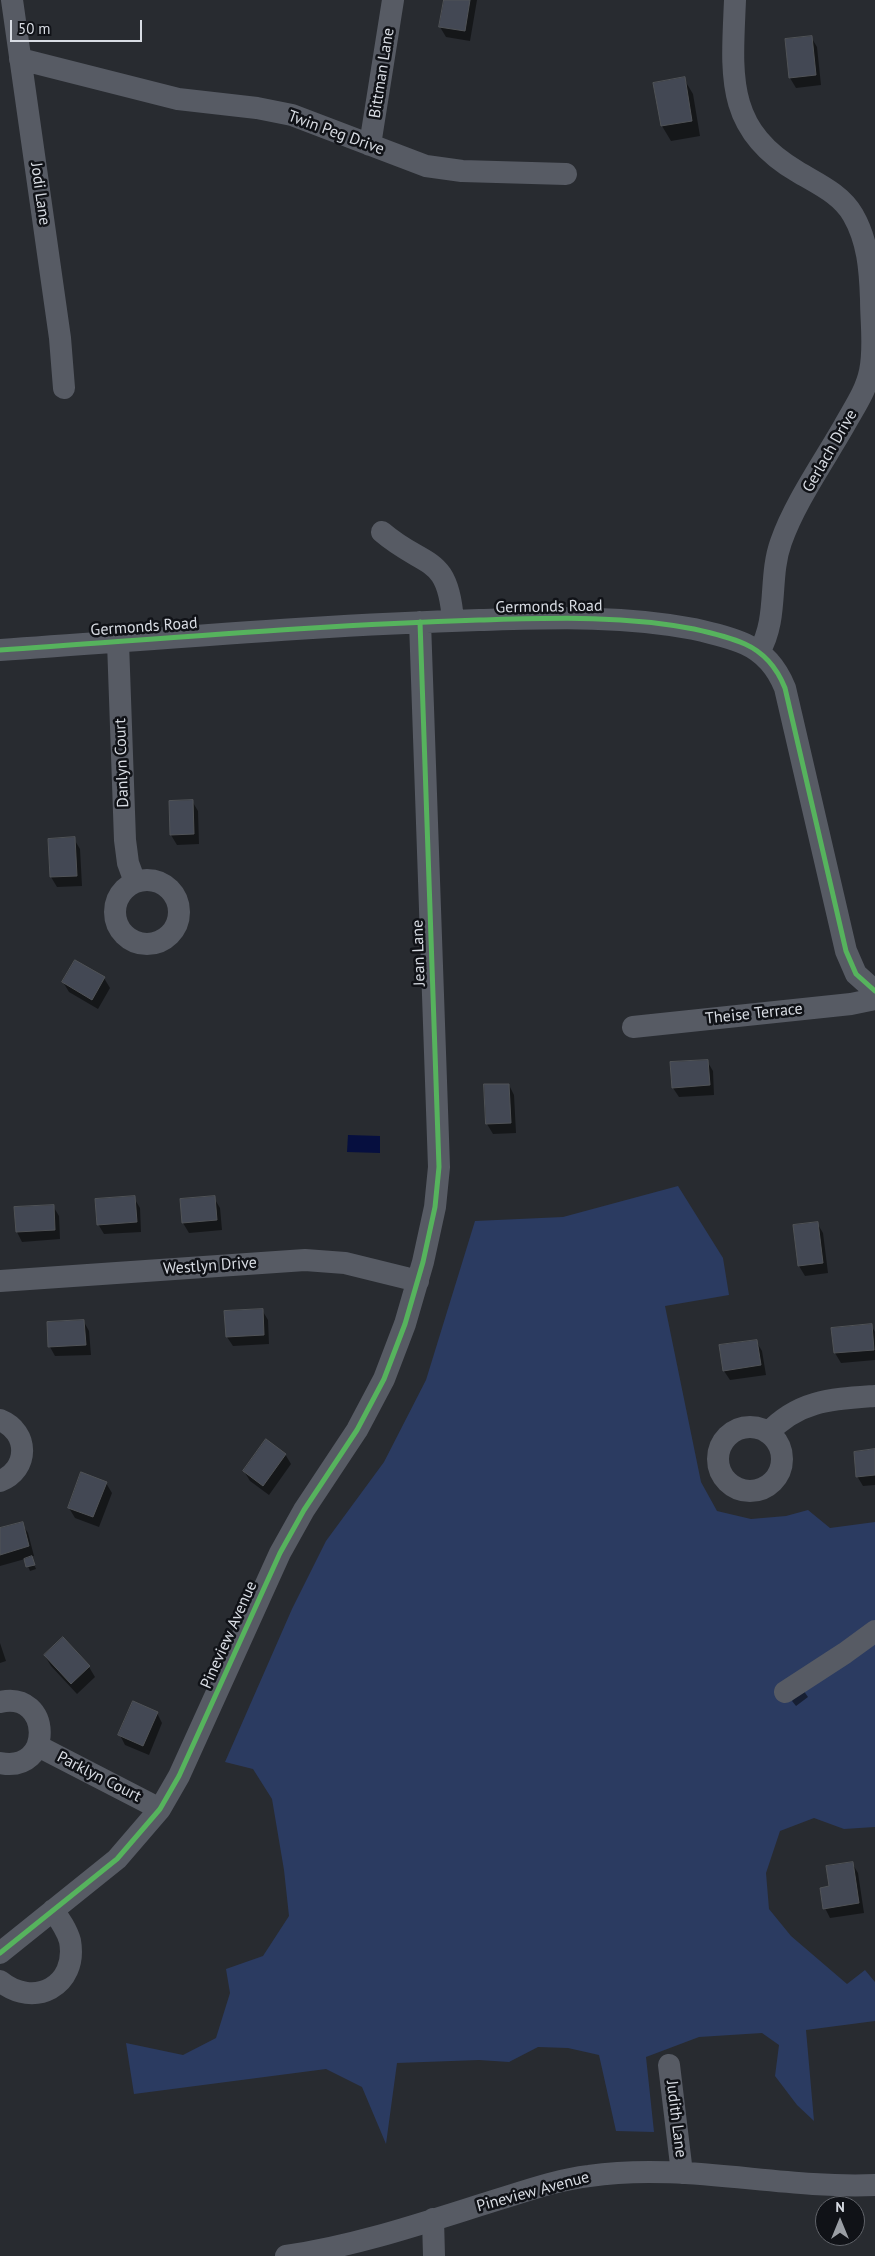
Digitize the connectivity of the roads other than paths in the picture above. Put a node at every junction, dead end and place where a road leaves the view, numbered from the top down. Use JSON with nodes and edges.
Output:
{"nodes":[{"id":1,"x":12,"y":0,"type":"edge"},
{"id":2,"x":393,"y":0,"type":"edge"},
{"id":3,"x":735,"y":0,"type":"edge"},
{"id":4,"x":20,"y":59,"type":"junction"},
{"id":5,"x":370,"y":145,"type":"junction"},
{"id":6,"x":566,"y":174,"type":"dead end"},
{"id":7,"x":64,"y":388,"type":"dead end"},
{"id":8,"x":382,"y":532,"type":"dead end"},
{"id":9,"x":453,"y":621,"type":"junction"},
{"id":10,"x":420,"y":622,"type":"junction"},
{"id":11,"x":118,"y":642,"type":"junction"},
{"id":12,"x":0,"y":650,"type":"edge"},
{"id":13,"x":759,"y":652,"type":"junction"},
{"id":14,"x":135,"y":882,"type":"dead end"},
{"id":15,"x":875,"y":991,"type":"edge"},
{"id":16,"x":875,"y":999,"type":"edge"},
{"id":17,"x":633,"y":1027,"type":"dead end"},
{"id":18,"x":0,"y":1281,"type":"edge"},
{"id":19,"x":418,"y":1281,"type":"junction"},
{"id":20,"x":875,"y":1396,"type":"edge"},
{"id":21,"x":0,"y":1420,"type":"edge"},
{"id":22,"x":768,"y":1433,"type":"dead end"},
{"id":23,"x":0,"y":1481,"type":"edge"},
{"id":24,"x":875,"y":1631,"type":"edge"},
{"id":25,"x":785,"y":1692,"type":"dead end"},
{"id":26,"x":0,"y":1702,"type":"edge"},
{"id":27,"x":38,"y":1746,"type":"junction"},
{"id":28,"x":0,"y":1763,"type":"edge"},
{"id":29,"x":160,"y":1809,"type":"junction"},
{"id":30,"x":53,"y":1910,"type":"junction"},
{"id":31,"x":0,"y":1953,"type":"edge"},
{"id":32,"x":0,"y":1981,"type":"edge"},
{"id":33,"x":669,"y":2065,"type":"dead end"},
{"id":34,"x":682,"y":2173,"type":"junction"},
{"id":35,"x":875,"y":2185,"type":"edge"},
{"id":36,"x":433,"y":2220,"type":"junction"},
{"id":37,"x":286,"y":2256,"type":"edge"},
{"id":38,"x":434,"y":2256,"type":"edge"}],
"edges":[{"from":1,"to":4,"type":"street","name":"Jodi Lane"},
{"from":2,"to":5,"type":"street","name":"Bittman Lane"},
{"from":3,"to":13,"type":"street","name":"Gerlach Drive"},
{"from":4,"to":5,"type":"street","name":"Twin Peg Drive"},
{"from":4,"to":7,"type":"street","name":"Jodi Lane"},
{"from":5,"to":6,"type":"street","name":"Twin Peg Drive"},
{"from":8,"to":9,"type":"street"},
{"from":9,"to":10,"type":"street","name":"Germonds Road"},
{"from":9,"to":13,"type":"street","name":"Germonds Road"},
{"from":10,"to":11,"type":"street","name":"Germonds Road"},
{"from":10,"to":19,"type":"street","name":"Jean Lane"},
{"from":11,"to":12,"type":"street","name":"Germonds Road"},
{"from":11,"to":14,"type":"street","name":"Danlyn Court"},
{"from":13,"to":15,"type":"street","name":"Germonds Road"},
{"from":16,"to":17,"type":"street","name":"Theise Terrace"},
{"from":18,"to":19,"type":"street","name":"Westlyn Drive"},
{"from":19,"to":29,"type":"street","name":"Pineview Avenue"},
{"from":20,"to":22,"type":"street"},
{"from":21,"to":23,"type":"street"},
{"from":24,"to":25,"type":"street"},
{"from":26,"to":27,"type":"street","name":"Parklyn Court"},
{"from":27,"to":28,"type":"street","name":"Parklyn Court"},
{"from":27,"to":29,"type":"street","name":"Parklyn Court"},
{"from":29,"to":30,"type":"street","name":"Pineview Avenue"},
{"from":30,"to":31,"type":"street","name":"Pineview Avenue"},
{"from":30,"to":32,"type":"street"},
{"from":33,"to":34,"type":"street","name":"Judith Lane"},
{"from":34,"to":35,"type":"street","name":"Pineview Avenue"},
{"from":34,"to":36,"type":"street","name":"Pineview Avenue"},
{"from":36,"to":37,"type":"street","name":"Pineview Avenue"},
{"from":36,"to":38,"type":"street"}]}
